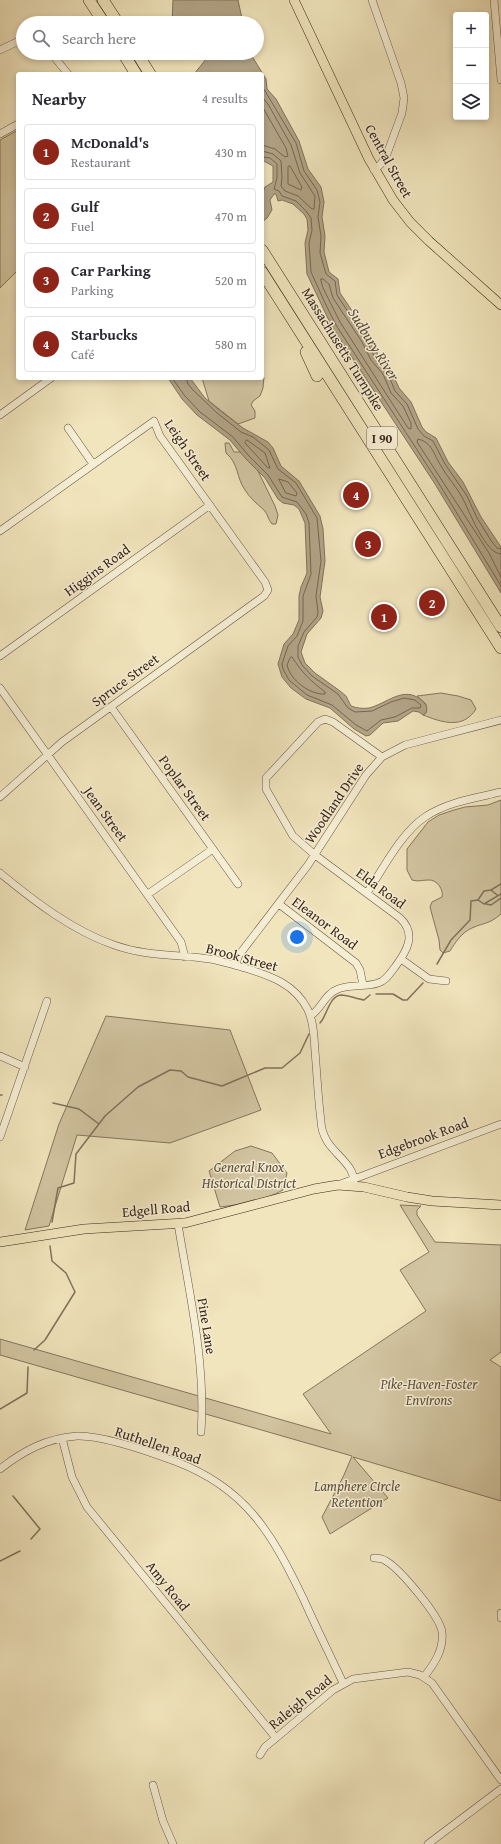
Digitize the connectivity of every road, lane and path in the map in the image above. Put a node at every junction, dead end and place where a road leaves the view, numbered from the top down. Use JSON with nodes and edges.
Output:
{"nodes":[{"id":1,"x":90,"y":0,"type":"edge"},
{"id":2,"x":103,"y":0,"type":"edge"},
{"id":3,"x":294,"y":0,"type":"edge"},
{"id":4,"x":372,"y":0,"type":"edge"},
{"id":5,"x":496,"y":1,"type":"edge"},
{"id":6,"x":100,"y":16,"type":"edge"},
{"id":7,"x":113,"y":16,"type":"edge"},
{"id":8,"x":16,"y":42,"type":"edge"},
{"id":9,"x":0,"y":50,"type":"edge"},
{"id":10,"x":57,"y":60,"type":"edge"},
{"id":11,"x":127,"y":60,"type":"edge"},
{"id":12,"x":141,"y":60,"type":"edge"},
{"id":13,"x":66,"y":72,"type":"edge"},
{"id":14,"x":135,"y":72,"type":"edge"},
{"id":15,"x":149,"y":72,"type":"edge"},
{"id":16,"x":501,"y":80,"type":"edge"},
{"id":17,"x":16,"y":125,"type":"edge"},
{"id":18,"x":0,"y":134,"type":"edge"},
{"id":19,"x":374,"y":170,"type":"junction"},
{"id":20,"x":264,"y":253,"type":"edge"},
{"id":21,"x":264,"y":275,"type":"edge"},
{"id":22,"x":501,"y":305,"type":"edge"},
{"id":23,"x":289,"y":315,"type":"junction"},
{"id":24,"x":317,"y":376,"type":"dead end"},
{"id":25,"x":47,"y":380,"type":"edge"},
{"id":26,"x":0,"y":415,"type":"edge"},
{"id":27,"x":68,"y":428,"type":"dead end"},
{"id":28,"x":93,"y":464,"type":"junction"},
{"id":29,"x":210,"y":505,"type":"junction"},
{"id":30,"x":0,"y":531,"type":"edge"},
{"id":31,"x":268,"y":590,"type":"joint"},
{"id":32,"x":501,"y":627,"type":"edge"},
{"id":33,"x":501,"y":648,"type":"edge"},
{"id":34,"x":0,"y":656,"type":"edge"},
{"id":35,"x":0,"y":688,"type":"edge"},
{"id":36,"x":111,"y":707,"type":"junction"},
{"id":37,"x":501,"y":720,"type":"edge"},
{"id":38,"x":47,"y":754,"type":"junction"},
{"id":39,"x":382,"y":757,"type":"junction"},
{"id":40,"x":501,"y":792,"type":"edge"},
{"id":41,"x":0,"y":797,"type":"edge"},
{"id":42,"x":213,"y":849,"type":"junction"},
{"id":43,"x":315,"y":855,"type":"junction"},
{"id":44,"x":0,"y":873,"type":"edge"},
{"id":45,"x":238,"y":884,"type":"dead end"},
{"id":46,"x":368,"y":893,"type":"junction"},
{"id":47,"x":148,"y":894,"type":"junction"},
{"id":48,"x":279,"y":904,"type":"junction"},
{"id":49,"x":185,"y":957,"type":"junction"},
{"id":50,"x":401,"y":959,"type":"junction"},
{"id":51,"x":235,"y":965,"type":"junction"},
{"id":52,"x":446,"y":981,"type":"dead end"},
{"id":53,"x":363,"y":986,"type":"junction"},
{"id":54,"x":47,"y":1001,"type":"dead end"},
{"id":55,"x":310,"y":1016,"type":"junction"},
{"id":56,"x":0,"y":1056,"type":"edge"},
{"id":57,"x":25,"y":1067,"type":"junction"},
{"id":58,"x":501,"y":1124,"type":"edge"},
{"id":59,"x":0,"y":1137,"type":"edge"},
{"id":60,"x":354,"y":1181,"type":"junction"},
{"id":61,"x":501,"y":1205,"type":"edge"},
{"id":62,"x":178,"y":1224,"type":"junction"},
{"id":63,"x":0,"y":1242,"type":"edge"},
{"id":64,"x":201,"y":1432,"type":"dead end"},
{"id":65,"x":62,"y":1438,"type":"junction"},
{"id":66,"x":0,"y":1469,"type":"edge"},
{"id":67,"x":374,"y":1558,"type":"dead end"},
{"id":68,"x":501,"y":1613,"type":"edge"},
{"id":69,"x":501,"y":1618,"type":"edge"},
{"id":70,"x":424,"y":1677,"type":"junction"},
{"id":71,"x":343,"y":1683,"type":"junction"},
{"id":72,"x":276,"y":1738,"type":"junction"},
{"id":73,"x":260,"y":1755,"type":"dead end"},
{"id":74,"x":501,"y":1780,"type":"edge"},
{"id":75,"x":153,"y":1785,"type":"dead end"},
{"id":76,"x":501,"y":1789,"type":"edge"},
{"id":77,"x":173,"y":1844,"type":"edge"},
{"id":78,"x":428,"y":1844,"type":"edge"}],
"edges":[{"from":1,"to":6,"type":"highway"},
{"from":2,"to":7,"type":"highway"},
{"from":3,"to":19,"type":"main road","name":"Central Street"},
{"from":4,"to":19,"type":"street"},
{"from":5,"to":16,"type":"street"},
{"from":8,"to":9,"type":"street"},
{"from":10,"to":13,"type":"street"},
{"from":11,"to":14,"type":"highway"},
{"from":12,"to":15,"type":"highway"},
{"from":17,"to":18,"type":"street"},
{"from":19,"to":22,"type":"main road","name":"Central Street"},
{"from":20,"to":32,"type":"highway","name":"Massachusetts Turnpike","number":"I 90"},
{"from":21,"to":23,"type":"highway","name":"Massachusetts Turnpike","number":"I 90"},
{"from":23,"to":24,"type":"highway"},
{"from":23,"to":33,"type":"highway","name":"Massachusetts Turnpike","number":"I 90"},
{"from":25,"to":26,"type":"street"},
{"from":27,"to":28,"type":"street"},
{"from":28,"to":29,"type":"street","name":"Leigh Street"},
{"from":28,"to":30,"type":"street","name":"Leigh Street"},
{"from":29,"to":31,"type":"street","name":"Leigh Street"},
{"from":29,"to":34,"type":"street","name":"Higgins Road"},
{"from":31,"to":36,"type":"street","name":"Spruce Street"},
{"from":35,"to":38,"type":"street","name":"Jean Street"},
{"from":36,"to":38,"type":"street","name":"Spruce Street"},
{"from":36,"to":42,"type":"street","name":"Poplar Street"},
{"from":37,"to":39,"type":"street","name":"Woodland Drive"},
{"from":38,"to":41,"type":"street","name":"Spruce Street"},
{"from":38,"to":47,"type":"street","name":"Jean Street"},
{"from":39,"to":43,"type":"street","name":"Woodland Drive"},
{"from":39,"to":43,"type":"street","name":"Elda Road"},
{"from":40,"to":46,"type":"street"},
{"from":42,"to":45,"type":"street","name":"Poplar Street"},
{"from":42,"to":47,"type":"street"},
{"from":43,"to":46,"type":"street","name":"Elda Road"},
{"from":43,"to":48,"type":"street","name":"Woodland Drive"},
{"from":44,"to":49,"type":"street","name":"Brook Street"},
{"from":46,"to":50,"type":"street","name":"Elda Road"},
{"from":47,"to":49,"type":"street","name":"Jean Street"},
{"from":48,"to":51,"type":"street","name":"Woodland Drive"},
{"from":48,"to":53,"type":"street","name":"Eleanor Road"},
{"from":49,"to":51,"type":"street","name":"Brook Street"},
{"from":50,"to":52,"type":"street"},
{"from":50,"to":53,"type":"street","name":"Elda Road"},
{"from":51,"to":55,"type":"street","name":"Brook Street"},
{"from":53,"to":55,"type":"street","name":"Elda Road"},
{"from":54,"to":57,"type":"street"},
{"from":55,"to":60,"type":"street","name":"Brook Street"},
{"from":56,"to":57,"type":"street"},
{"from":57,"to":59,"type":"street"},
{"from":58,"to":60,"type":"street","name":"Edgebrook Road"},
{"from":60,"to":61,"type":"main road","name":"Edgell Road"},
{"from":60,"to":62,"type":"main road","name":"Edgell Road"},
{"from":62,"to":63,"type":"main road","name":"Edgell Road"},
{"from":62,"to":64,"type":"street","name":"Pine Lane"},
{"from":65,"to":66,"type":"street","name":"Ruthellen Road"},
{"from":65,"to":71,"type":"street","name":"Ruthellen Road"},
{"from":65,"to":72,"type":"street","name":"Amy Road"},
{"from":67,"to":70,"type":"street"},
{"from":68,"to":69,"type":"street"},
{"from":70,"to":71,"type":"street","name":"Raleigh Road"},
{"from":70,"to":74,"type":"street"},
{"from":71,"to":72,"type":"street","name":"Raleigh Road"},
{"from":72,"to":73,"type":"street","name":"Raleigh Road"},
{"from":75,"to":77,"type":"street"},
{"from":76,"to":78,"type":"street"}]}
